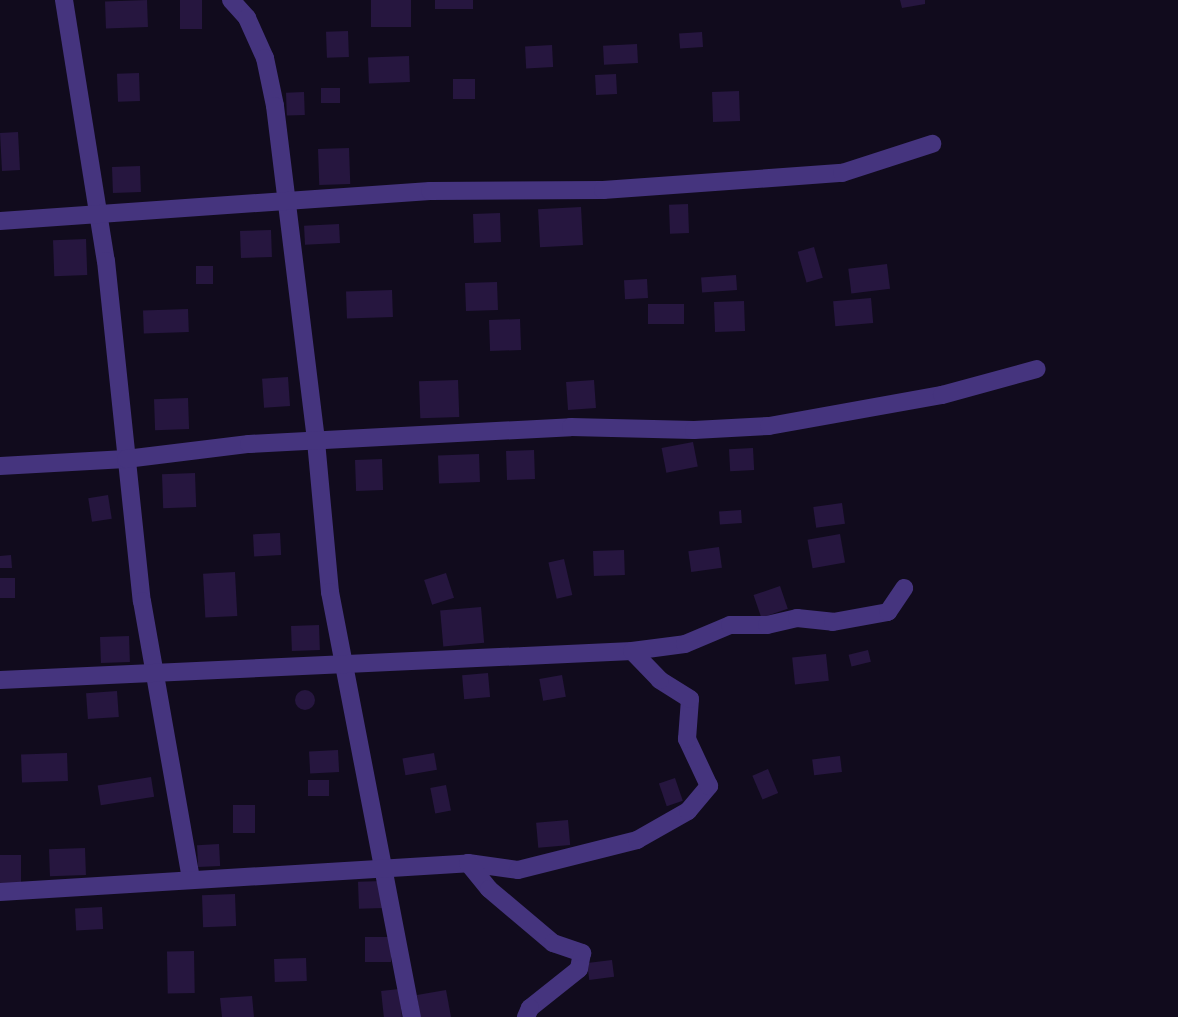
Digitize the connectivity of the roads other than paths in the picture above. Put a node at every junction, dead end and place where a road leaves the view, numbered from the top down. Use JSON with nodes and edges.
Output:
{"nodes":[{"id":1,"x":64,"y":0,"type":"edge"},
{"id":2,"x":231,"y":0,"type":"edge"},
{"id":3,"x":932,"y":144,"type":"dead end"},
{"id":4,"x":287,"y":204,"type":"junction"},
{"id":5,"x":98,"y":213,"type":"junction"},
{"id":6,"x":0,"y":220,"type":"edge"},
{"id":7,"x":1037,"y":369,"type":"dead end"},
{"id":8,"x":317,"y":441,"type":"junction"},
{"id":9,"x":126,"y":459,"type":"junction"},
{"id":10,"x":0,"y":466,"type":"edge"},
{"id":11,"x":904,"y":588,"type":"dead end"},
{"id":12,"x":632,"y":651,"type":"junction"},
{"id":13,"x":345,"y":661,"type":"junction"},
{"id":14,"x":153,"y":671,"type":"junction"},
{"id":15,"x":0,"y":680,"type":"edge"},
{"id":16,"x":468,"y":863,"type":"junction"},
{"id":17,"x":387,"y":870,"type":"junction"},
{"id":18,"x":191,"y":878,"type":"junction"},
{"id":19,"x":0,"y":892,"type":"edge"},
{"id":20,"x":412,"y":1017,"type":"edge"},
{"id":21,"x":526,"y":1017,"type":"edge"}],
"edges":[{"from":1,"to":5,"type":"street"},
{"from":2,"to":4,"type":"street"},
{"from":3,"to":4,"type":"street"},
{"from":4,"to":5,"type":"street"},
{"from":4,"to":8,"type":"street"},
{"from":5,"to":6,"type":"street"},
{"from":5,"to":9,"type":"street"},
{"from":7,"to":8,"type":"street"},
{"from":8,"to":9,"type":"street"},
{"from":8,"to":13,"type":"street"},
{"from":9,"to":10,"type":"street"},
{"from":9,"to":14,"type":"street"},
{"from":11,"to":12,"type":"street"},
{"from":12,"to":13,"type":"street"},
{"from":12,"to":16,"type":"street"},
{"from":13,"to":14,"type":"street"},
{"from":13,"to":17,"type":"street"},
{"from":14,"to":15,"type":"street"},
{"from":14,"to":18,"type":"street"},
{"from":16,"to":17,"type":"street"},
{"from":16,"to":21,"type":"street"},
{"from":17,"to":18,"type":"street"},
{"from":17,"to":20,"type":"street"},
{"from":18,"to":19,"type":"street"}]}
